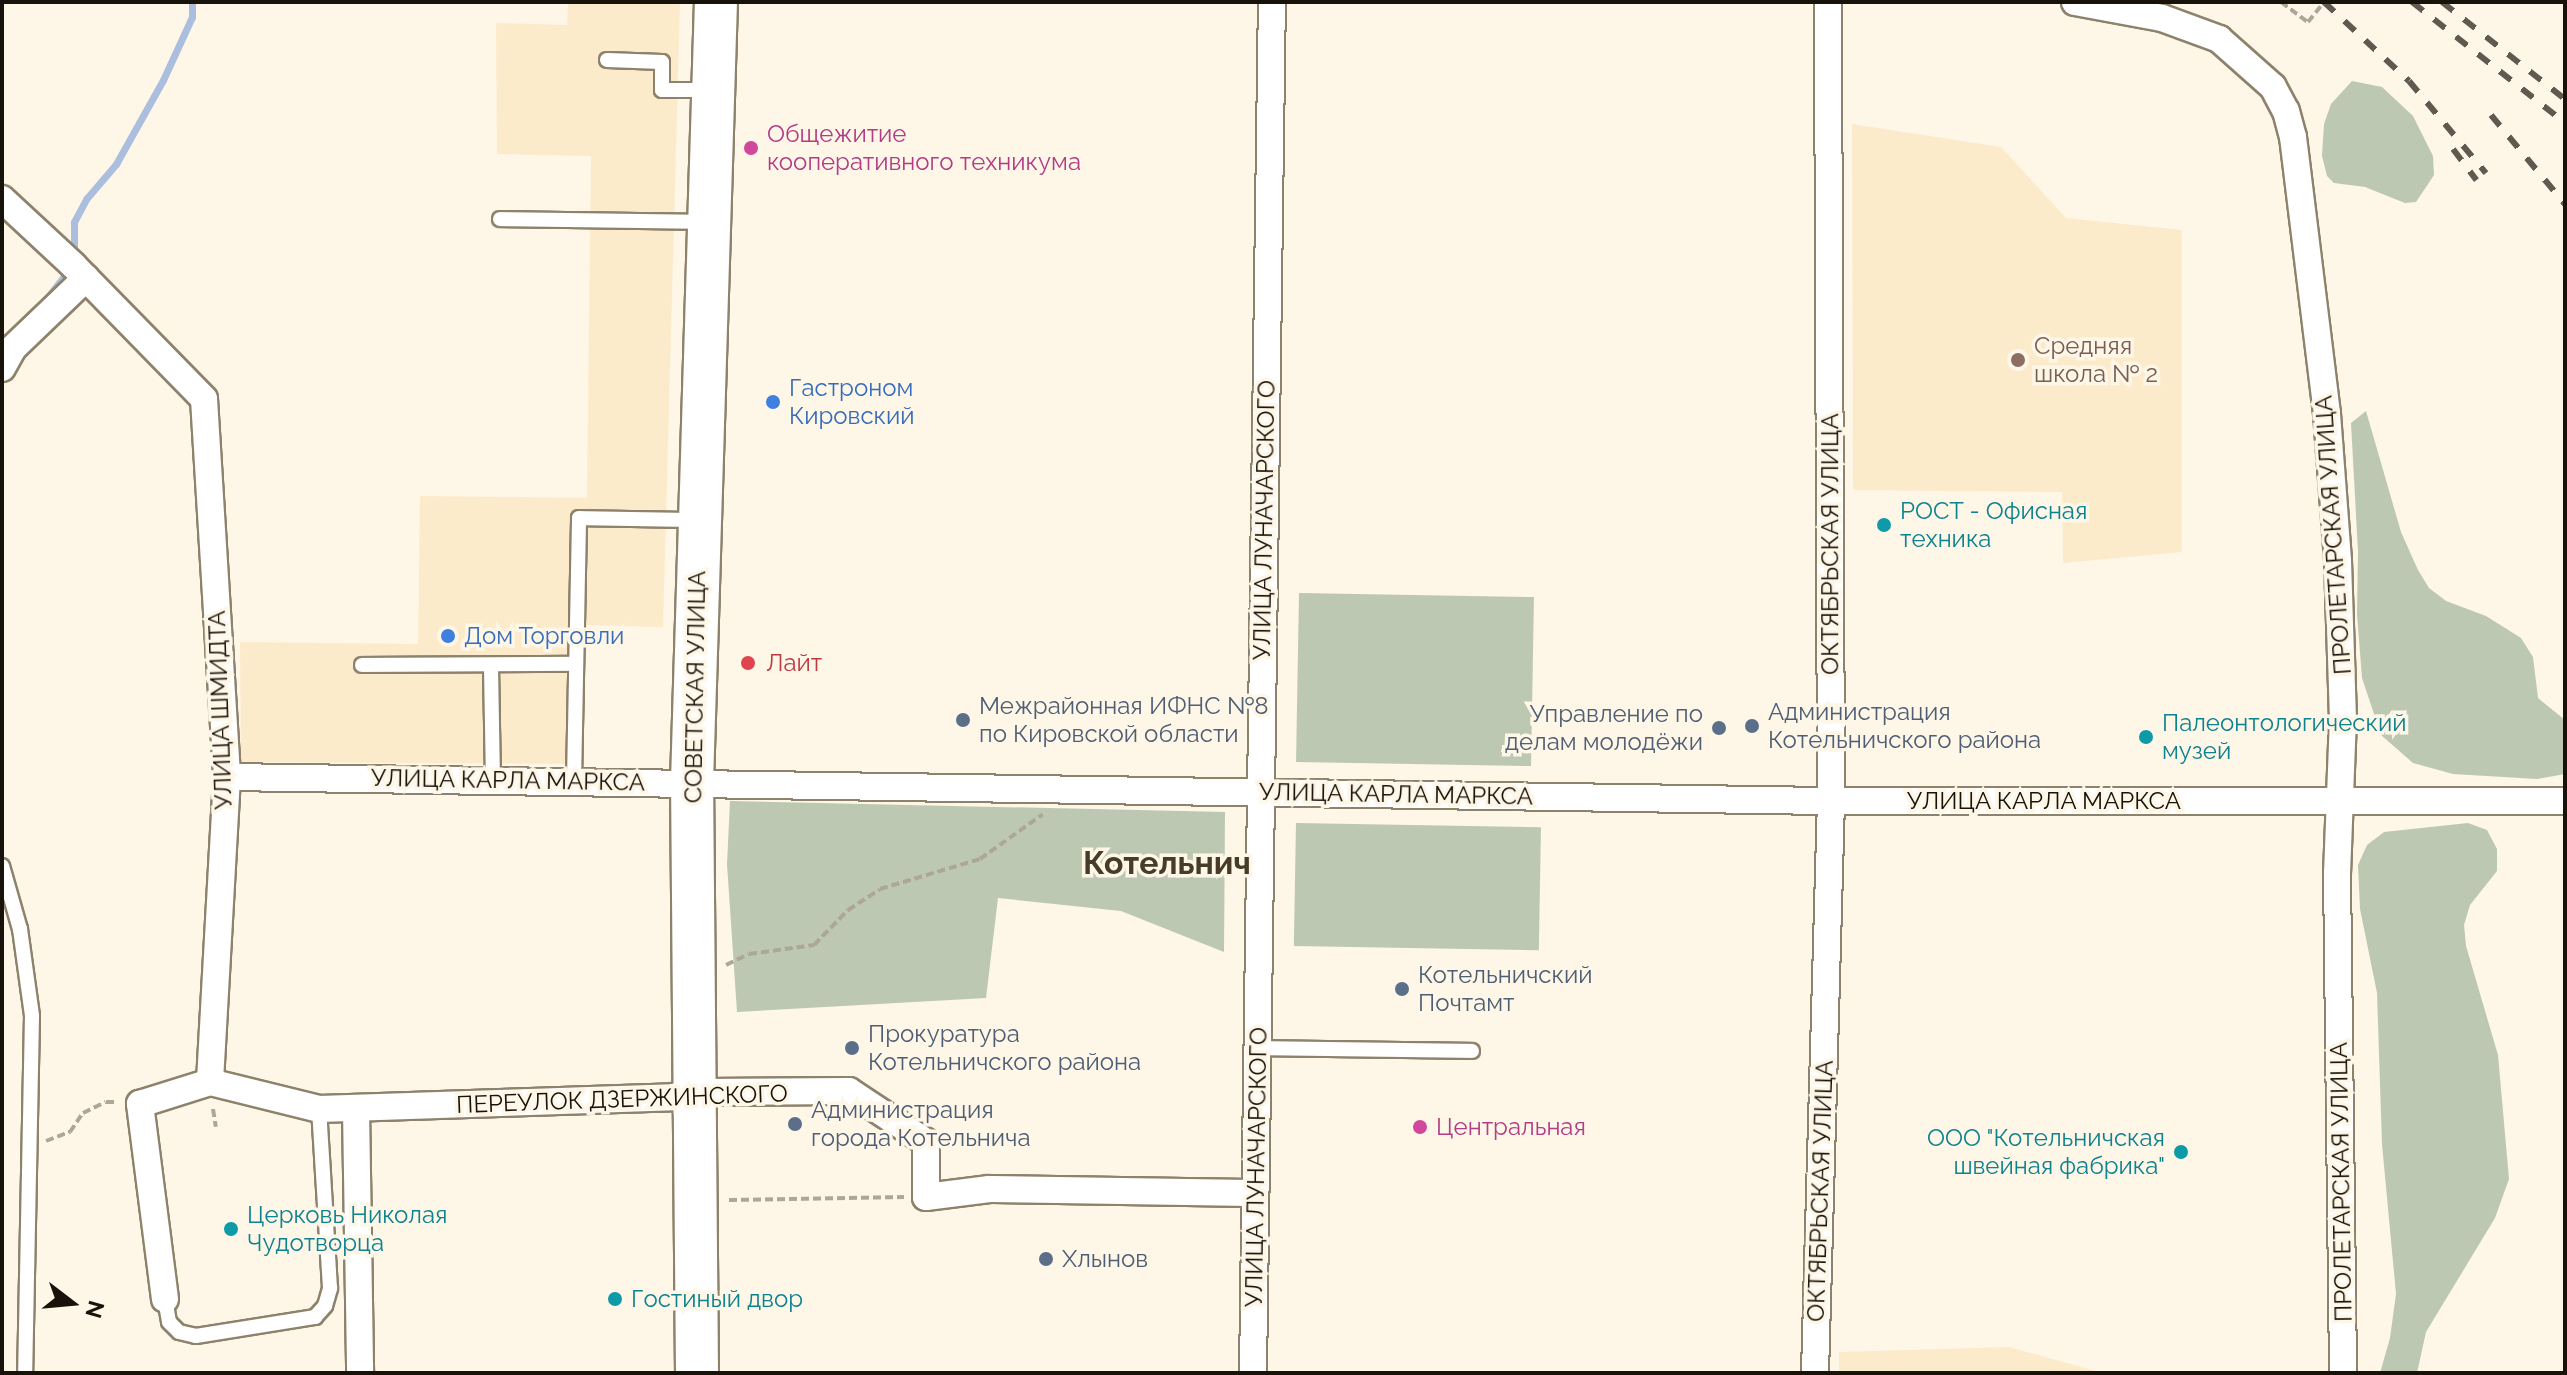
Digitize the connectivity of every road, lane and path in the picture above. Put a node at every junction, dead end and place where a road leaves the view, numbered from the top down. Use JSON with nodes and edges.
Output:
{"nodes":[{"id":1,"x":716,"y":2,"type":"edge"},
{"id":2,"x":1272,"y":2,"type":"edge"},
{"id":3,"x":1828,"y":2,"type":"edge"},
{"id":4,"x":2075,"y":2,"type":"edge"},
{"id":5,"x":2281,"y":2,"type":"edge"},
{"id":6,"x":2324,"y":2,"type":"edge"},
{"id":7,"x":607,"y":60,"type":"dead end"},
{"id":8,"x":712,"y":90,"type":"junction"},
{"id":9,"x":2,"y":199,"type":"edge"},
{"id":10,"x":500,"y":219,"type":"dead end"},
{"id":11,"x":707,"y":222,"type":"junction"},
{"id":12,"x":86,"y":278,"type":"junction"},
{"id":13,"x":2,"y":368,"type":"edge"},
{"id":14,"x":699,"y":520,"type":"junction"},
{"id":15,"x":576,"y":664,"type":"junction"},
{"id":16,"x":362,"y":665,"type":"dead end"},
{"id":17,"x":491,"y":667,"type":"junction"},
{"id":18,"x":227,"y":777,"type":"junction"},
{"id":19,"x":493,"y":780,"type":"junction"},
{"id":20,"x":574,"y":781,"type":"junction"},
{"id":21,"x":692,"y":782,"type":"junction"},
{"id":22,"x":1075,"y":791,"type":"junction"},
{"id":23,"x":1260,"y":792,"type":"junction"},
{"id":24,"x":1831,"y":801,"type":"junction"},
{"id":25,"x":2565,"y":801,"type":"edge"},
{"id":26,"x":2339,"y":802,"type":"junction"},
{"id":27,"x":2,"y":866,"type":"edge"},
{"id":28,"x":720,"y":967,"type":"dead end"},
{"id":29,"x":1258,"y":1048,"type":"junction"},
{"id":30,"x":1472,"y":1051,"type":"dead end"},
{"id":31,"x":210,"y":1082,"type":"junction"},
{"id":32,"x":693,"y":1092,"type":"junction"},
{"id":33,"x":140,"y":1104,"type":"junction"},
{"id":34,"x":319,"y":1109,"type":"junction"},
{"id":35,"x":356,"y":1109,"type":"junction"},
{"id":36,"x":215,"y":1119,"type":"dead end"},
{"id":37,"x":216,"y":1127,"type":"dead end"},
{"id":38,"x":29,"y":1148,"type":"junction"},
{"id":39,"x":1254,"y":1193,"type":"junction"},
{"id":40,"x":926,"y":1197,"type":"junction"},
{"id":41,"x":724,"y":1200,"type":"dead end"},
{"id":42,"x":165,"y":1299,"type":"joint"},
{"id":43,"x":25,"y":1373,"type":"edge"},
{"id":44,"x":360,"y":1373,"type":"edge"},
{"id":45,"x":697,"y":1373,"type":"edge"},
{"id":46,"x":1253,"y":1373,"type":"edge"},
{"id":47,"x":1815,"y":1373,"type":"edge"},
{"id":48,"x":2343,"y":1373,"type":"edge"}],
"edges":[{"from":1,"to":8,"type":"main road","name":"СОВЕТСКАЯ УЛИЦА"},
{"from":2,"to":23,"type":"street","name":"УЛИЦА ЛУНАЧАРСКОГО"},
{"from":3,"to":24,"type":"street","name":"ОКТЯБРЬСКАЯ УЛИЦА"},
{"from":4,"to":26,"type":"street","name":"ПРОЛЕТАРСКАЯ УЛИЦА"},
{"from":5,"to":6,"type":"path","bridge":true},
{"from":7,"to":8,"type":"lane"},
{"from":8,"to":11,"type":"main road","name":"СОВЕТСКАЯ УЛИЦА"},
{"from":9,"to":12,"type":"street","name":"УЛИЦА ШМИДТА"},
{"from":10,"to":11,"type":"lane"},
{"from":11,"to":14,"type":"main road","name":"СОВЕТСКАЯ УЛИЦА"},
{"from":12,"to":13,"type":"street"},
{"from":12,"to":18,"type":"street","name":"УЛИЦА ШМИДТА"},
{"from":14,"to":15,"type":"lane"},
{"from":14,"to":21,"type":"main road","name":"СОВЕТСКАЯ УЛИЦА"},
{"from":15,"to":17,"type":"lane"},
{"from":15,"to":20,"type":"lane"},
{"from":16,"to":17,"type":"lane"},
{"from":17,"to":19,"type":"lane"},
{"from":18,"to":19,"type":"street","name":"УЛИЦА КАРЛА МАРКСА"},
{"from":18,"to":31,"type":"street","name":"УЛИЦА ШМИДТА"},
{"from":19,"to":20,"type":"street","name":"УЛИЦА КАРЛА МАРКСА"},
{"from":20,"to":21,"type":"street","name":"УЛИЦА КАРЛА МАРКСА"},
{"from":21,"to":22,"type":"street","name":"УЛИЦА КАРЛА МАРКСА"},
{"from":21,"to":32,"type":"main road","name":"СОВЕТСКАЯ УЛИЦА"},
{"from":22,"to":23,"type":"street","name":"УЛИЦА КАРЛА МАРКСА"},
{"from":22,"to":28,"type":"path"},
{"from":23,"to":24,"type":"street","name":"УЛИЦА КАРЛА МАРКСА"},
{"from":23,"to":29,"type":"street","name":"УЛИЦА ЛУНАЧАРСКОГО"},
{"from":24,"to":26,"type":"street","name":"УЛИЦА КАРЛА МАРКСА"},
{"from":24,"to":47,"type":"street","name":"ОКТЯБРЬСКАЯ УЛИЦА"},
{"from":25,"to":26,"type":"street","name":"УЛИЦА КАРЛА МАРКСА"},
{"from":26,"to":48,"type":"street","name":"ПРОЛЕТАРСКАЯ УЛИЦА"},
{"from":27,"to":38,"type":"lane"},
{"from":29,"to":30,"type":"lane"},
{"from":29,"to":39,"type":"street","name":"УЛИЦА ЛУНАЧАРСКОГО"},
{"from":31,"to":33,"type":"street"},
{"from":31,"to":34,"type":"street","name":"ПЕРЕУЛОК ДЗЕРЖИНСКОГО"},
{"from":32,"to":35,"type":"street","name":"ПЕРЕУЛОК ДЗЕРЖИНСКОГО"},
{"from":32,"to":40,"type":"street","name":"ПЕРЕУЛОК ДЗЕРЖИНСКОГО"},
{"from":32,"to":45,"type":"main road","name":"СОВЕТСКАЯ УЛИЦА"},
{"from":33,"to":38,"type":"path"},
{"from":33,"to":42,"type":"street"},
{"from":34,"to":35,"type":"street","name":"ПЕРЕУЛОК ДЗЕРЖИНСКОГО"},
{"from":34,"to":42,"type":"lane"},
{"from":35,"to":44,"type":"street"},
{"from":36,"to":37,"type":"path"},
{"from":38,"to":43,"type":"lane"},
{"from":39,"to":40,"type":"street"},
{"from":39,"to":46,"type":"street","name":"УЛИЦА ЛУНАЧАРСКОГО"},
{"from":40,"to":41,"type":"path"}]}
